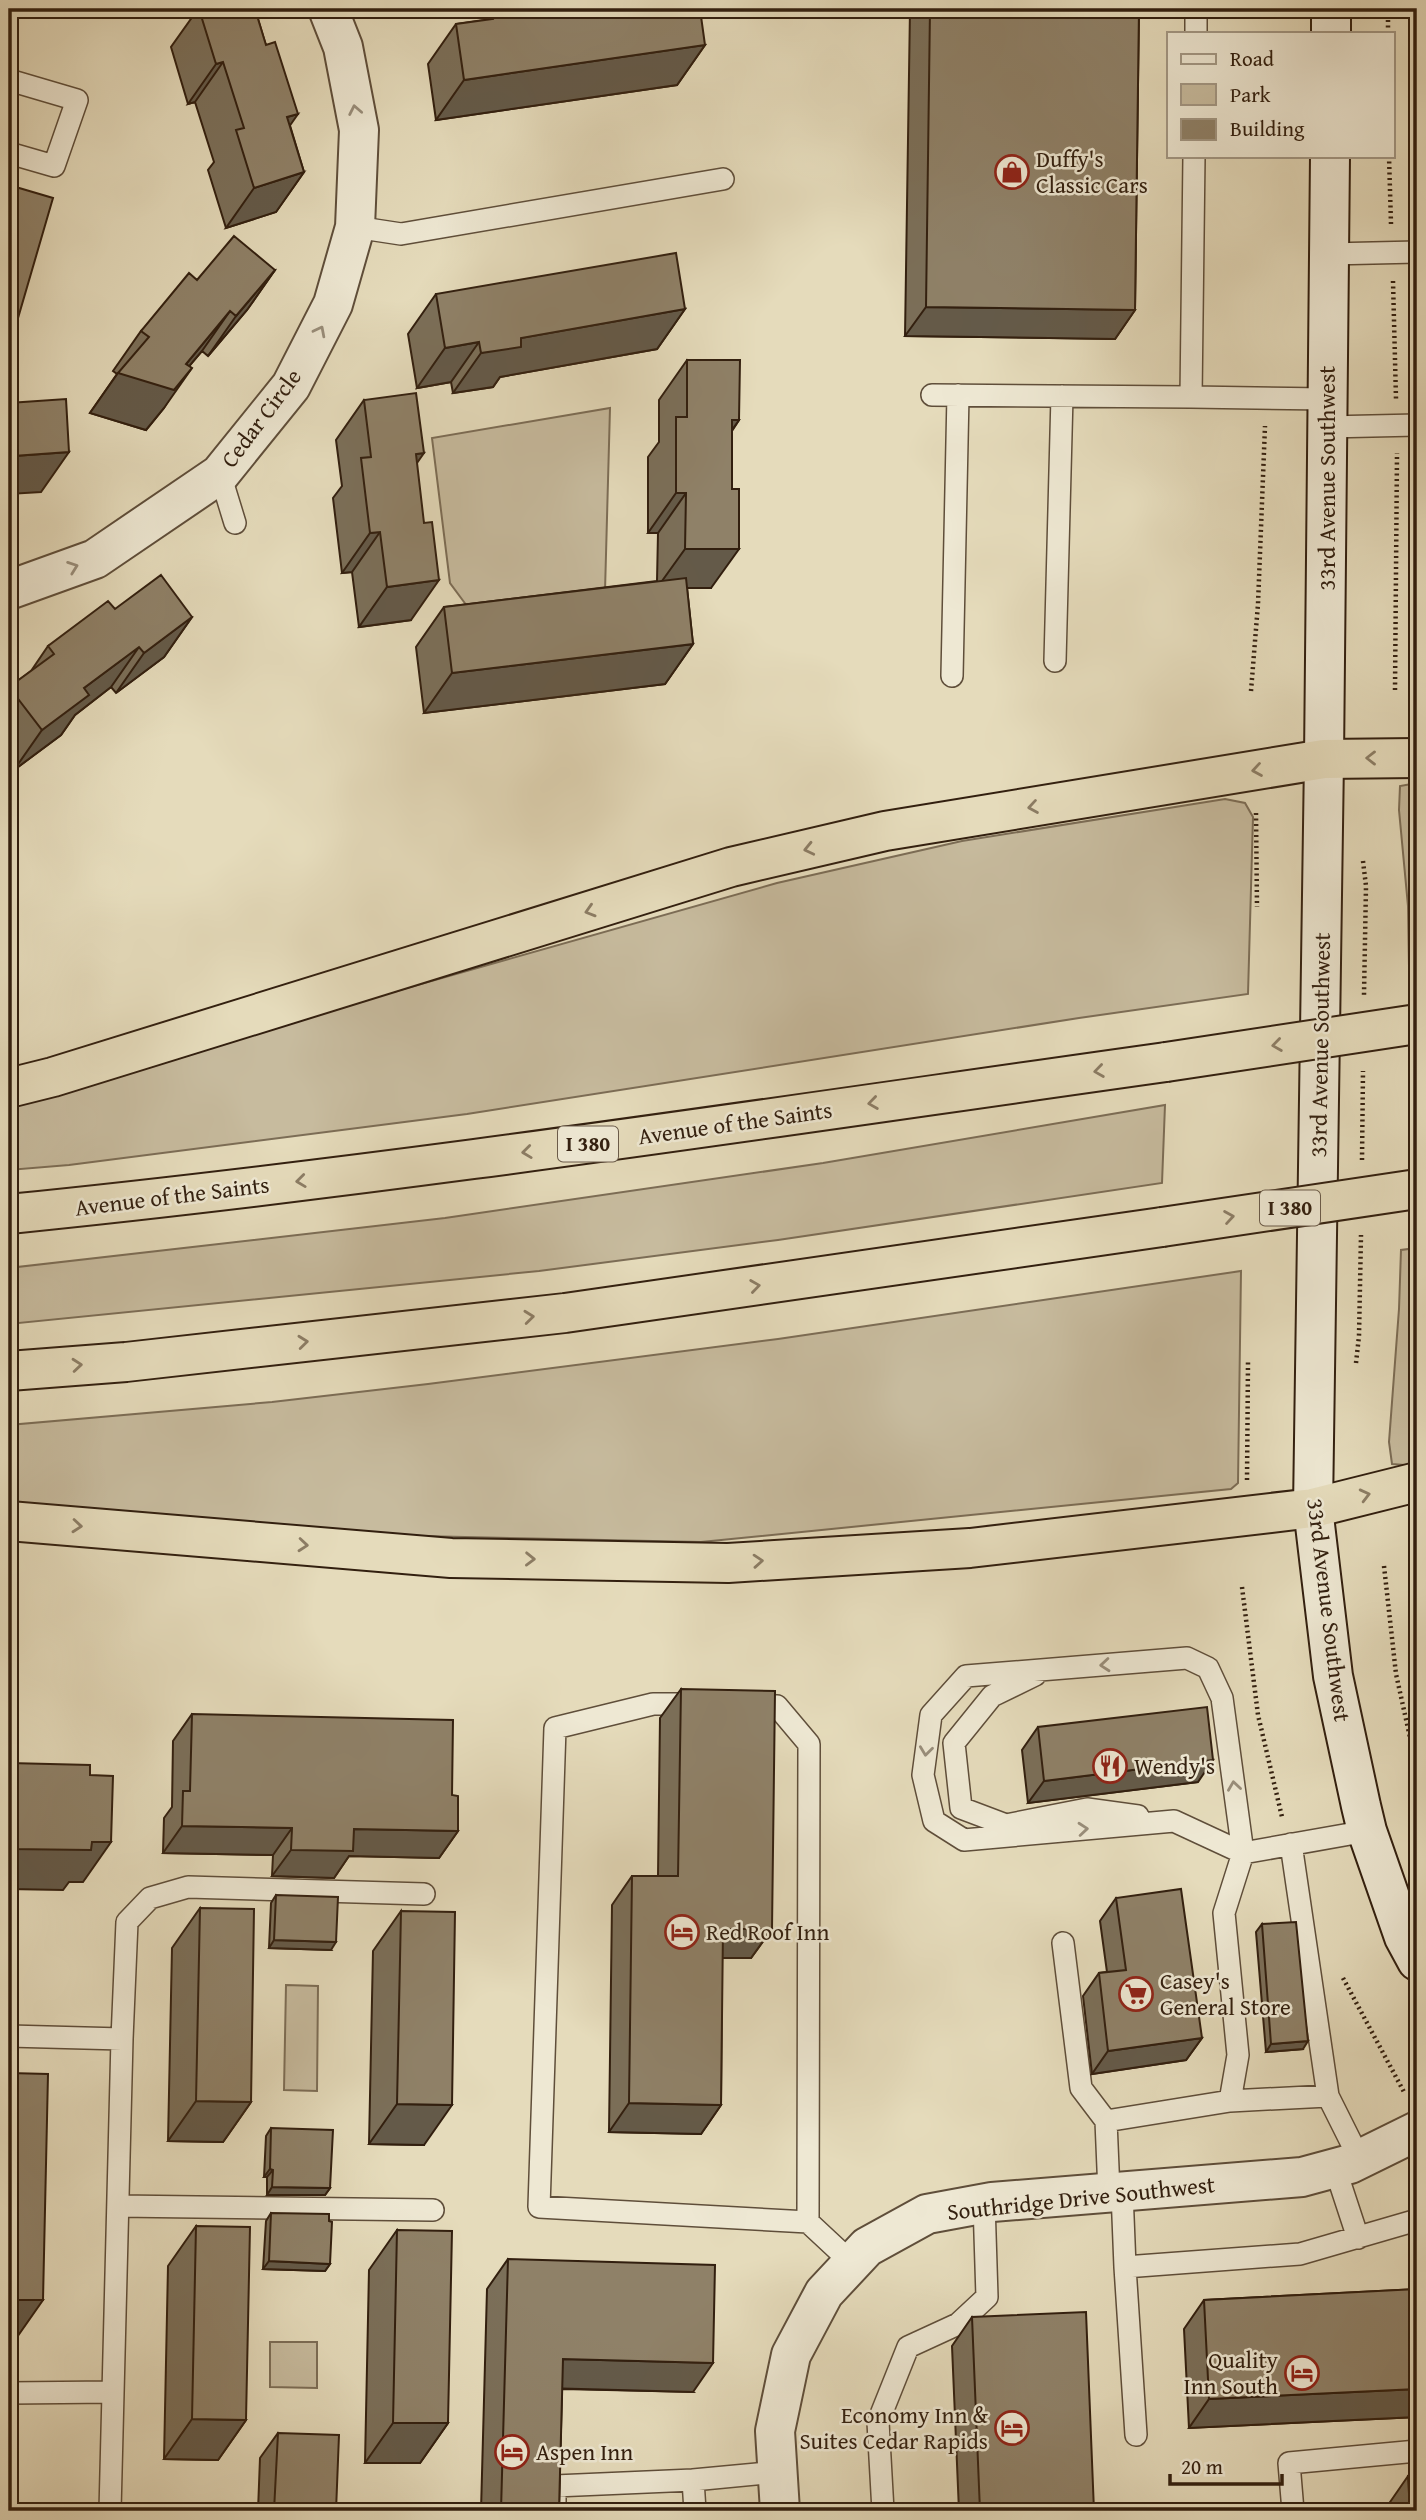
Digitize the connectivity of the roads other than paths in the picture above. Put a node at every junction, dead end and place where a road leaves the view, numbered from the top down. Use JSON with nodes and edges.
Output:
{"nodes":[{"id":1,"x":328,"y":9,"type":"edge"},
{"id":2,"x":1196,"y":9,"type":"edge"},
{"id":3,"x":1331,"y":9,"type":"edge"},
{"id":4,"x":1196,"y":32,"type":"edge"},
{"id":5,"x":1331,"y":32,"type":"edge"},
{"id":6,"x":9,"y":80,"type":"edge"},
{"id":7,"x":9,"y":153,"type":"edge"},
{"id":8,"x":1194,"y":158,"type":"edge"},
{"id":9,"x":1329,"y":158,"type":"edge"},
{"id":10,"x":723,"y":179,"type":"dead end"},
{"id":11,"x":355,"y":227,"type":"junction"},
{"id":12,"x":1417,"y":252,"type":"edge"},
{"id":13,"x":1329,"y":254,"type":"junction"},
{"id":14,"x":932,"y":395,"type":"dead end"},
{"id":15,"x":958,"y":395,"type":"junction"},
{"id":16,"x":1062,"y":396,"type":"junction"},
{"id":17,"x":1191,"y":397,"type":"junction"},
{"id":18,"x":1328,"y":413,"type":"junction"},
{"id":19,"x":1417,"y":425,"type":"edge"},
{"id":20,"x":219,"y":474,"type":"junction"},
{"id":21,"x":235,"y":523,"type":"dead end"},
{"id":22,"x":9,"y":590,"type":"edge"},
{"id":23,"x":1055,"y":661,"type":"dead end"},
{"id":24,"x":952,"y":676,"type":"dead end"},
{"id":25,"x":1417,"y":758,"type":"edge"},
{"id":26,"x":1324,"y":759,"type":"junction"},
{"id":27,"x":1417,"y":1024,"type":"edge"},
{"id":28,"x":9,"y":1088,"type":"edge"},
{"id":29,"x":1417,"y":1189,"type":"edge"},
{"id":30,"x":9,"y":1214,"type":"edge"},
{"id":31,"x":9,"y":1371,"type":"edge"},
{"id":32,"x":1417,"y":1482,"type":"edge"},
{"id":33,"x":1313,"y":1508,"type":"junction"},
{"id":34,"x":9,"y":1521,"type":"edge"},
{"id":35,"x":1047,"y":1670,"type":"junction"},
{"id":36,"x":1174,"y":1821,"type":"junction"},
{"id":37,"x":1367,"y":1831,"type":"junction"},
{"id":38,"x":1291,"y":1844,"type":"junction"},
{"id":39,"x":1243,"y":1853,"type":"junction"},
{"id":40,"x":424,"y":1894,"type":"dead end"},
{"id":41,"x":1063,"y":1943,"type":"dead end"},
{"id":42,"x":1417,"y":1961,"type":"edge"},
{"id":43,"x":9,"y":2036,"type":"edge"},
{"id":44,"x":122,"y":2039,"type":"junction"},
{"id":45,"x":1328,"y":2096,"type":"junction"},
{"id":46,"x":1230,"y":2101,"type":"junction"},
{"id":47,"x":1106,"y":2121,"type":"junction"},
{"id":48,"x":1417,"y":2131,"type":"edge"},
{"id":49,"x":1348,"y":2164,"type":"junction"},
{"id":50,"x":1115,"y":2192,"type":"junction"},
{"id":51,"x":984,"y":2203,"type":"junction"},
{"id":52,"x":118,"y":2206,"type":"junction"},
{"id":53,"x":433,"y":2210,"type":"dead end"},
{"id":54,"x":1417,"y":2220,"type":"edge"},
{"id":55,"x":807,"y":2222,"type":"junction"},
{"id":56,"x":1358,"y":2238,"type":"junction"},
{"id":57,"x":852,"y":2263,"type":"junction"},
{"id":58,"x":1125,"y":2267,"type":"junction"},
{"id":59,"x":113,"y":2392,"type":"junction"},
{"id":60,"x":9,"y":2393,"type":"edge"},
{"id":61,"x":1136,"y":2435,"type":"dead end"},
{"id":62,"x":1417,"y":2451,"type":"edge"},
{"id":63,"x":778,"y":2472,"type":"junction"},
{"id":64,"x":692,"y":2480,"type":"junction"},
{"id":65,"x":110,"y":2511,"type":"edge"},
{"id":66,"x":555,"y":2511,"type":"edge"},
{"id":67,"x":695,"y":2511,"type":"edge"},
{"id":68,"x":780,"y":2511,"type":"edge"},
{"id":69,"x":883,"y":2511,"type":"edge"},
{"id":70,"x":1293,"y":2511,"type":"edge"}],
"edges":[{"from":11,"to":1,"type":"street","name":"Cedar Circle","one_way":true},
{"from":2,"to":4,"type":"lane"},
{"from":3,"to":5,"type":"street"},
{"from":6,"to":7,"type":"lane"},
{"from":8,"to":17,"type":"lane"},
{"from":9,"to":13,"type":"street","name":"33rd Avenue Southwest"},
{"from":10,"to":11,"type":"lane"},
{"from":20,"to":11,"type":"street","name":"Cedar Circle","one_way":true},
{"from":12,"to":13,"type":"lane"},
{"from":13,"to":18,"type":"street","name":"33rd Avenue Southwest"},
{"from":14,"to":15,"type":"lane"},
{"from":15,"to":16,"type":"lane"},
{"from":15,"to":24,"type":"lane"},
{"from":16,"to":17,"type":"lane"},
{"from":16,"to":23,"type":"lane"},
{"from":17,"to":18,"type":"lane"},
{"from":18,"to":19,"type":"lane"},
{"from":18,"to":26,"type":"street","name":"33rd Avenue Southwest"},
{"from":20,"to":21,"type":"lane"},
{"from":22,"to":20,"type":"street","name":"Cedar Circle","one_way":true},
{"from":25,"to":26,"type":"highway","one_way":true},
{"from":26,"to":28,"type":"highway","one_way":true},
{"from":26,"to":33,"type":"street","name":"33rd Avenue Southwest"},
{"from":27,"to":30,"type":"highway","name":"Avenue of the Saints","number":"I 380","one_way":true,"bridge":true},
{"from":31,"to":29,"type":"highway","number":"I 380","one_way":true,"bridge":true},
{"from":33,"to":32,"type":"highway","one_way":true},
{"from":34,"to":33,"type":"highway","one_way":true},
{"from":33,"to":37,"type":"street","name":"33rd Avenue Southwest"},
{"from":35,"to":36,"type":"lane"},
{"from":35,"to":36,"type":"lane","one_way":true},
{"from":39,"to":35,"type":"lane","one_way":true},
{"from":36,"to":39,"type":"lane"},
{"from":37,"to":38,"type":"lane"},
{"from":37,"to":42,"type":"street","name":"33rd Avenue Southwest"},
{"from":38,"to":39,"type":"lane"},
{"from":38,"to":45,"type":"lane"},
{"from":39,"to":46,"type":"lane"},
{"from":40,"to":44,"type":"lane"},
{"from":41,"to":47,"type":"lane"},
{"from":43,"to":44,"type":"lane"},
{"from":44,"to":52,"type":"lane"},
{"from":45,"to":46,"type":"lane"},
{"from":45,"to":49,"type":"lane"},
{"from":46,"to":47,"type":"lane"},
{"from":47,"to":50,"type":"lane"},
{"from":48,"to":49,"type":"street","name":"Southridge Drive Southwest"},
{"from":49,"to":50,"type":"street","name":"Southridge Drive Southwest"},
{"from":49,"to":56,"type":"lane"},
{"from":50,"to":51,"type":"street","name":"Southridge Drive Southwest"},
{"from":50,"to":58,"type":"lane"},
{"from":51,"to":57,"type":"street","name":"Southridge Drive Southwest"},
{"from":51,"to":69,"type":"lane"},
{"from":52,"to":53,"type":"lane"},
{"from":52,"to":59,"type":"lane"},
{"from":54,"to":56,"type":"lane"},
{"from":55,"to":55,"type":"lane"},
{"from":55,"to":57,"type":"lane"},
{"from":56,"to":58,"type":"lane"},
{"from":57,"to":63,"type":"street","name":"Southridge Drive Southwest"},
{"from":58,"to":61,"type":"lane"},
{"from":59,"to":60,"type":"lane"},
{"from":59,"to":65,"type":"lane"},
{"from":62,"to":70,"type":"lane"},
{"from":63,"to":64,"type":"lane"},
{"from":63,"to":68,"type":"street","name":"Southridge Drive Southwest"},
{"from":64,"to":66,"type":"lane"},
{"from":64,"to":67,"type":"lane"}]}
